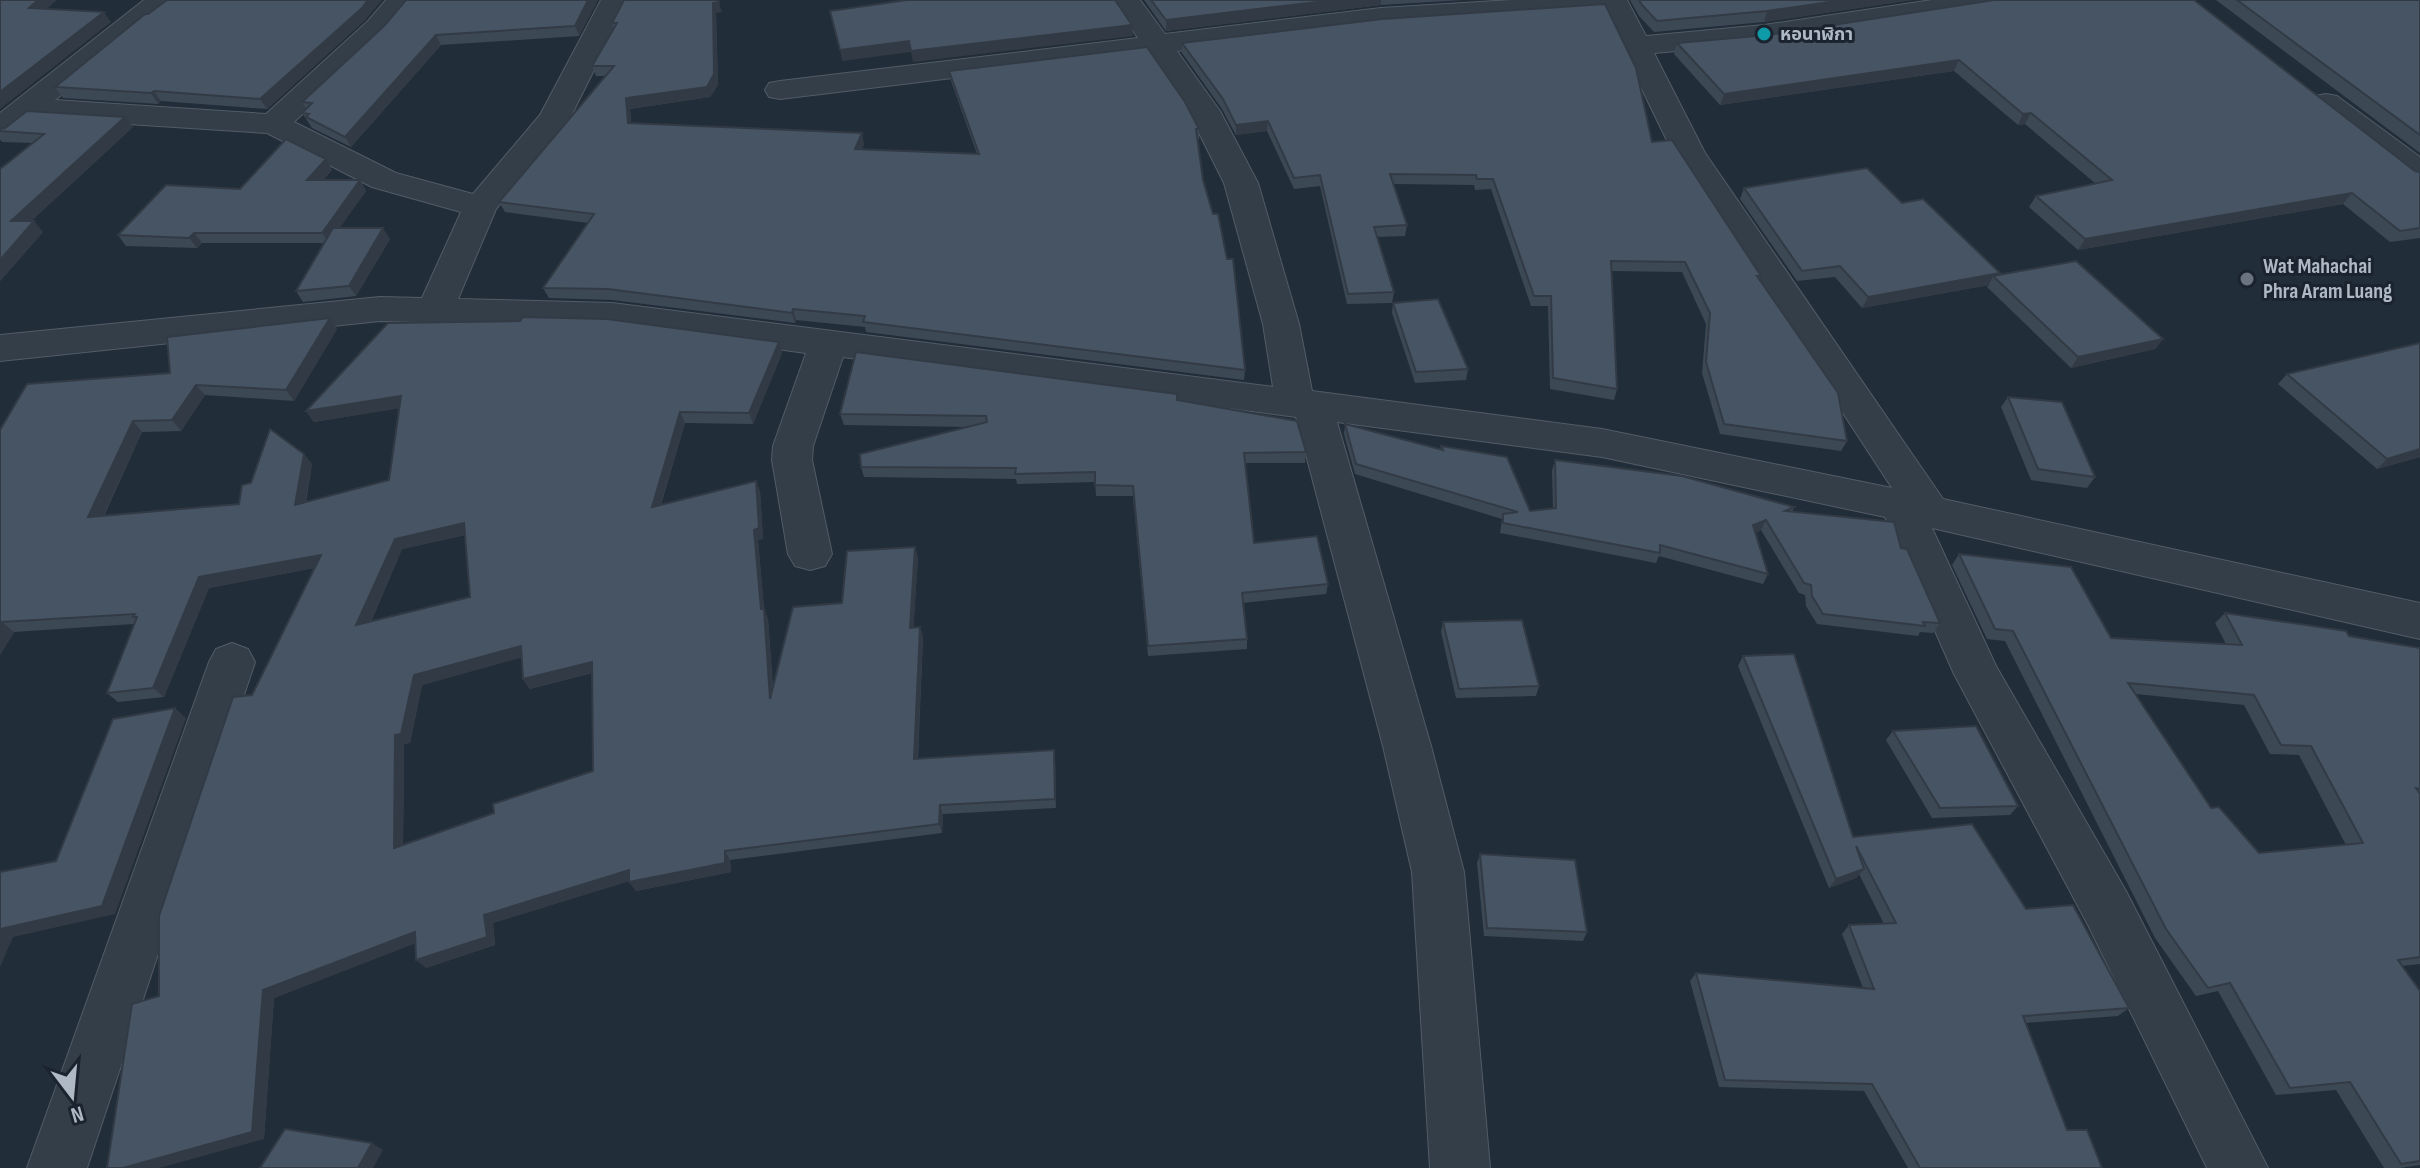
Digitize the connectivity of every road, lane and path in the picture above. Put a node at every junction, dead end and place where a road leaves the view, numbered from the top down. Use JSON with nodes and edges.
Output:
{"nodes":[{"id":1,"x":162,"y":0,"type":"edge"},
{"id":2,"x":401,"y":0,"type":"edge"},
{"id":3,"x":615,"y":0,"type":"edge"},
{"id":4,"x":1126,"y":0,"type":"edge"},
{"id":5,"x":1988,"y":0,"type":"edge"},
{"id":6,"x":1614,"y":1,"type":"edge"},
{"id":7,"x":1156,"y":42,"type":"junction"},
{"id":8,"x":1636,"y":46,"type":"junction"},
{"id":9,"x":2297,"y":82,"type":"edge"},
{"id":10,"x":780,"y":90,"type":"dead end"},
{"id":11,"x":30,"y":108,"type":"junction"},
{"id":12,"x":274,"y":124,"type":"junction"},
{"id":13,"x":0,"y":129,"type":"edge"},
{"id":14,"x":2419,"y":172,"type":"edge"},
{"id":15,"x":480,"y":207,"type":"junction"},
{"id":16,"x":435,"y":311,"type":"junction"},
{"id":17,"x":829,"y":342,"type":"junction"},
{"id":18,"x":7,"y":354,"type":"edge"},
{"id":19,"x":1303,"y":403,"type":"junction"},
{"id":20,"x":1915,"y":509,"type":"junction"},
{"id":21,"x":810,"y":554,"type":"dead end"},
{"id":22,"x":2420,"y":621,"type":"edge"},
{"id":23,"x":232,"y":662,"type":"dead end"},
{"id":24,"x":57,"y":1168,"type":"edge"},
{"id":25,"x":1460,"y":1168,"type":"edge"},
{"id":26,"x":2238,"y":1168,"type":"edge"}],
"edges":[{"from":1,"to":11,"type":"street"},
{"from":2,"to":12,"type":"street"},
{"from":3,"to":15,"type":"street"},
{"from":4,"to":7,"type":"street"},
{"from":5,"to":8,"type":"street"},
{"from":6,"to":7,"type":"street"},
{"from":6,"to":8,"type":"street"},
{"from":7,"to":10,"type":"street"},
{"from":7,"to":19,"type":"street"},
{"from":8,"to":20,"type":"street"},
{"from":9,"to":14,"type":"street"},
{"from":11,"to":12,"type":"street"},
{"from":11,"to":13,"type":"street"},
{"from":12,"to":15,"type":"street"},
{"from":15,"to":16,"type":"street"},
{"from":16,"to":17,"type":"street"},
{"from":16,"to":18,"type":"street"},
{"from":17,"to":19,"type":"street"},
{"from":17,"to":21,"type":"street"},
{"from":19,"to":20,"type":"street"},
{"from":19,"to":25,"type":"street"},
{"from":20,"to":22,"type":"street"},
{"from":20,"to":26,"type":"street"},
{"from":23,"to":24,"type":"street"}]}
